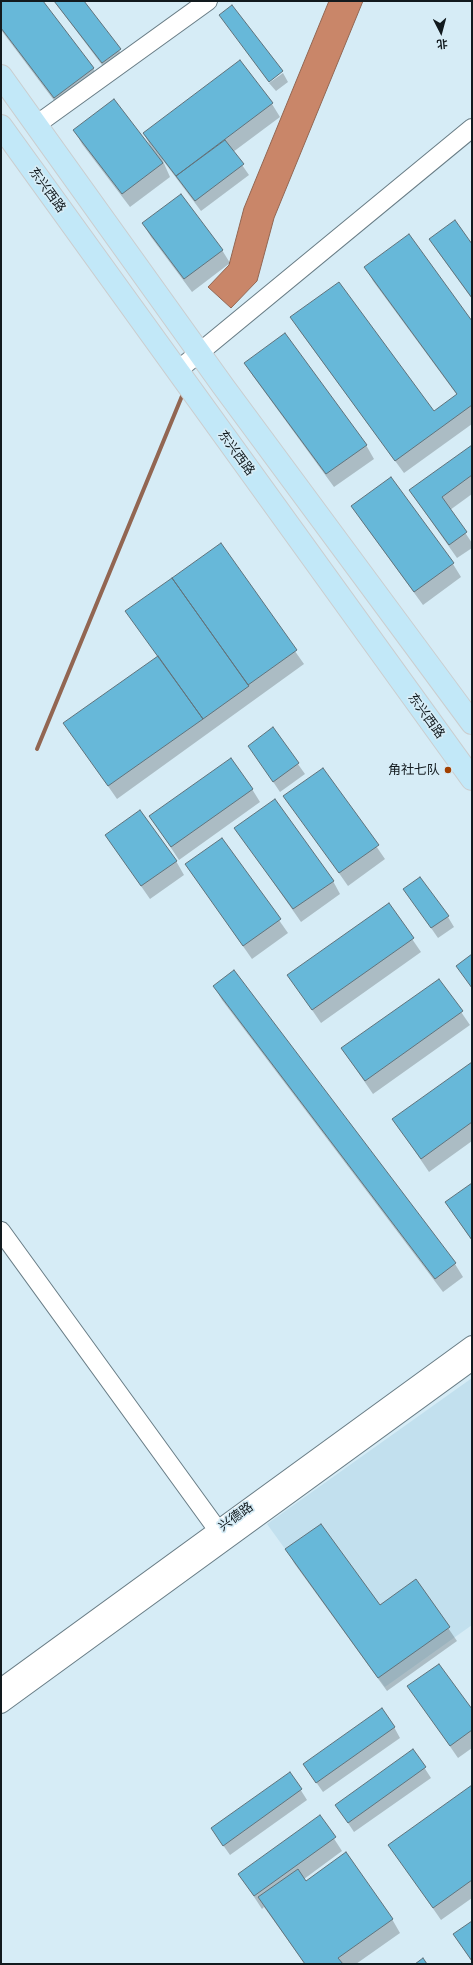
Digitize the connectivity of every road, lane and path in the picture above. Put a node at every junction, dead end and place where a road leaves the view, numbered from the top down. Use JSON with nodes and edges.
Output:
{"nodes":[{"id":1,"x":208,"y":1,"type":"edge"},
{"id":2,"x":1,"y":76,"type":"edge"},
{"id":3,"x":36,"y":125,"type":"junction"},
{"id":4,"x":472,"y":128,"type":"edge"},
{"id":5,"x":5,"y":139,"type":"edge"},
{"id":6,"x":199,"y":353,"type":"junction"},
{"id":7,"x":182,"y":378,"type":"junction"},
{"id":8,"x":472,"y":723,"type":"edge"},
{"id":9,"x":472,"y":779,"type":"edge"},
{"id":10,"x":1,"y":1231,"type":"edge"},
{"id":11,"x":472,"y":1345,"type":"edge"},
{"id":12,"x":472,"y":1361,"type":"edge"},
{"id":13,"x":222,"y":1535,"type":"junction"},
{"id":14,"x":1,"y":1688,"type":"edge"},
{"id":15,"x":1,"y":1704,"type":"edge"}],
"edges":[{"from":1,"to":3,"type":"street"},
{"from":2,"to":3,"type":"main road"},
{"from":3,"to":6,"type":"main road"},
{"from":4,"to":6,"type":"street"},
{"from":5,"to":7,"type":"main road","name":"东兴西路"},
{"from":6,"to":7,"type":"street"},
{"from":6,"to":8,"type":"main road"},
{"from":7,"to":9,"type":"main road","name":"东兴西路"},
{"from":10,"to":13,"type":"street"},
{"from":11,"to":13,"type":"street","name":"兴德路"},
{"from":12,"to":13,"type":"street","name":"兴德路"},
{"from":13,"to":14,"type":"street","name":"兴德路"},
{"from":13,"to":15,"type":"street","name":"兴德路"}]}
